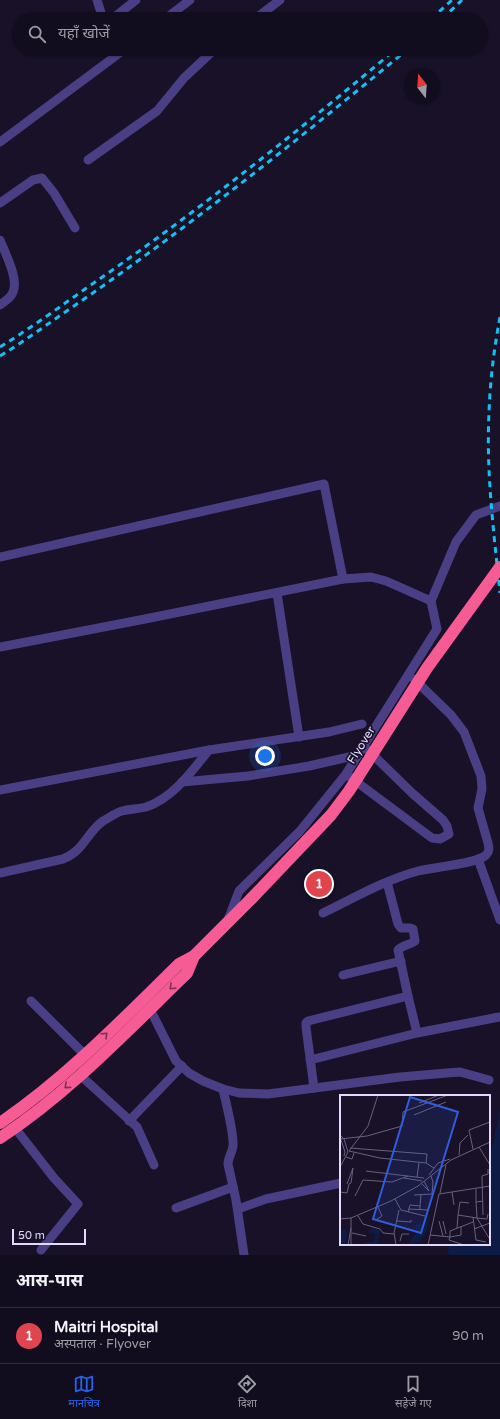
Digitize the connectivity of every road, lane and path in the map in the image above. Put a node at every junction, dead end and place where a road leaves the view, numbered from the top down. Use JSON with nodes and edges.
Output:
{"nodes":[{"id":1,"x":97,"y":0,"type":"edge"},
{"id":2,"x":136,"y":0,"type":"edge"},
{"id":3,"x":190,"y":0,"type":"edge"},
{"id":4,"x":280,"y":0,"type":"edge"},
{"id":5,"x":101,"y":12,"type":"edge"},
{"id":6,"x":121,"y":12,"type":"edge"},
{"id":7,"x":174,"y":12,"type":"edge"},
{"id":8,"x":264,"y":12,"type":"edge"},
{"id":9,"x":115,"y":56,"type":"edge"},
{"id":10,"x":208,"y":56,"type":"edge"},
{"id":11,"x":0,"y":142,"type":"edge"},
{"id":12,"x":88,"y":160,"type":"dead end"},
{"id":13,"x":0,"y":203,"type":"edge"},
{"id":14,"x":75,"y":228,"type":"dead end"},
{"id":15,"x":0,"y":240,"type":"edge"},
{"id":16,"x":0,"y":305,"type":"edge"},
{"id":17,"x":500,"y":506,"type":"edge"},
{"id":18,"x":0,"y":557,"type":"edge"},
{"id":19,"x":500,"y":567,"type":"edge"},
{"id":20,"x":343,"y":579,"type":"junction"},
{"id":21,"x":276,"y":593,"type":"junction"},
{"id":22,"x":431,"y":601,"type":"junction"},
{"id":23,"x":0,"y":647,"type":"edge"},
{"id":24,"x":408,"y":674,"type":"junction"},
{"id":25,"x":362,"y":724,"type":"dead end"},
{"id":26,"x":299,"y":737,"type":"junction"},
{"id":27,"x":364,"y":746,"type":"junction"},
{"id":28,"x":209,"y":750,"type":"junction"},
{"id":29,"x":358,"y":755,"type":"junction"},
{"id":30,"x":346,"y":774,"type":"junction"},
{"id":31,"x":182,"y":782,"type":"junction"},
{"id":32,"x":0,"y":790,"type":"edge"},
{"id":33,"x":478,"y":859,"type":"junction"},
{"id":34,"x":0,"y":873,"type":"edge"},
{"id":35,"x":387,"y":882,"type":"junction"},
{"id":36,"x":323,"y":913,"type":"dead end"},
{"id":37,"x":500,"y":920,"type":"edge"},
{"id":38,"x":227,"y":923,"type":"junction"},
{"id":39,"x":194,"y":956,"type":"junction"},
{"id":40,"x":401,"y":961,"type":"junction"},
{"id":41,"x":343,"y":975,"type":"dead end"},
{"id":42,"x":408,"y":996,"type":"junction"},
{"id":43,"x":31,"y":1001,"type":"dead end"},
{"id":44,"x":150,"y":1009,"type":"junction"},
{"id":45,"x":499,"y":1016,"type":"dead end"},
{"id":46,"x":417,"y":1033,"type":"junction"},
{"id":47,"x":85,"y":1055,"type":"junction"},
{"id":48,"x":310,"y":1060,"type":"junction"},
{"id":49,"x":182,"y":1066,"type":"junction"},
{"id":50,"x":80,"y":1075,"type":"junction"},
{"id":51,"x":489,"y":1080,"type":"dead end"},
{"id":52,"x":314,"y":1088,"type":"junction"},
{"id":53,"x":223,"y":1090,"type":"junction"},
{"id":54,"x":129,"y":1121,"type":"junction"},
{"id":55,"x":0,"y":1123,"type":"edge"},
{"id":56,"x":15,"y":1128,"type":"junction"},
{"id":57,"x":0,"y":1138,"type":"edge"},
{"id":58,"x":154,"y":1165,"type":"dead end"},
{"id":59,"x":340,"y":1183,"type":"edge"},
{"id":60,"x":233,"y":1187,"type":"junction"},
{"id":61,"x":176,"y":1208,"type":"dead end"},
{"id":62,"x":238,"y":1209,"type":"junction"},
{"id":63,"x":41,"y":1250,"type":"dead end"},
{"id":64,"x":244,"y":1255,"type":"edge"}],
"edges":[{"from":1,"to":5,"type":"street"},
{"from":2,"to":6,"type":"street"},
{"from":3,"to":7,"type":"street"},
{"from":4,"to":8,"type":"street"},
{"from":9,"to":11,"type":"street"},
{"from":10,"to":12,"type":"street"},
{"from":13,"to":14,"type":"street"},
{"from":15,"to":16,"type":"street"},
{"from":17,"to":22,"type":"street"},
{"from":18,"to":20,"type":"street"},
{"from":19,"to":38,"type":"highway","name":"Flyover","bridge":true},
{"from":20,"to":21,"type":"street"},
{"from":20,"to":22,"type":"street"},
{"from":21,"to":23,"type":"street"},
{"from":21,"to":26,"type":"street"},
{"from":22,"to":24,"type":"street"},
{"from":24,"to":27,"type":"street"},
{"from":24,"to":33,"type":"street"},
{"from":25,"to":26,"type":"street"},
{"from":26,"to":28,"type":"street"},
{"from":27,"to":29,"type":"street"},
{"from":27,"to":30,"type":"street"},
{"from":28,"to":31,"type":"street"},
{"from":28,"to":32,"type":"street"},
{"from":29,"to":30,"type":"street"},
{"from":29,"to":31,"type":"street"},
{"from":30,"to":38,"type":"street"},
{"from":31,"to":34,"type":"street"},
{"from":33,"to":35,"type":"street"},
{"from":33,"to":37,"type":"street"},
{"from":35,"to":36,"type":"street"},
{"from":35,"to":40,"type":"street"},
{"from":38,"to":39,"type":"highway","name":"Flyover"},
{"from":39,"to":44,"type":"highway","one_way":true},
{"from":47,"to":39,"type":"highway","one_way":true},
{"from":40,"to":41,"type":"street"},
{"from":40,"to":42,"type":"street"},
{"from":42,"to":46,"type":"street"},
{"from":42,"to":48,"type":"street"},
{"from":43,"to":47,"type":"street"},
{"from":44,"to":49,"type":"street"},
{"from":44,"to":50,"type":"highway"},
{"from":45,"to":46,"type":"street"},
{"from":46,"to":48,"type":"street"},
{"from":47,"to":55,"type":"highway"},
{"from":48,"to":52,"type":"street"},
{"from":49,"to":53,"type":"street"},
{"from":49,"to":54,"type":"street"},
{"from":50,"to":54,"type":"street"},
{"from":50,"to":56,"type":"highway","one_way":true},
{"from":51,"to":52,"type":"street"},
{"from":52,"to":53,"type":"street"},
{"from":53,"to":60,"type":"street"},
{"from":54,"to":58,"type":"street"},
{"from":56,"to":57,"type":"highway"},
{"from":56,"to":63,"type":"street"},
{"from":59,"to":62,"type":"street"},
{"from":60,"to":61,"type":"street"},
{"from":60,"to":62,"type":"street"},
{"from":62,"to":64,"type":"street"}]}
